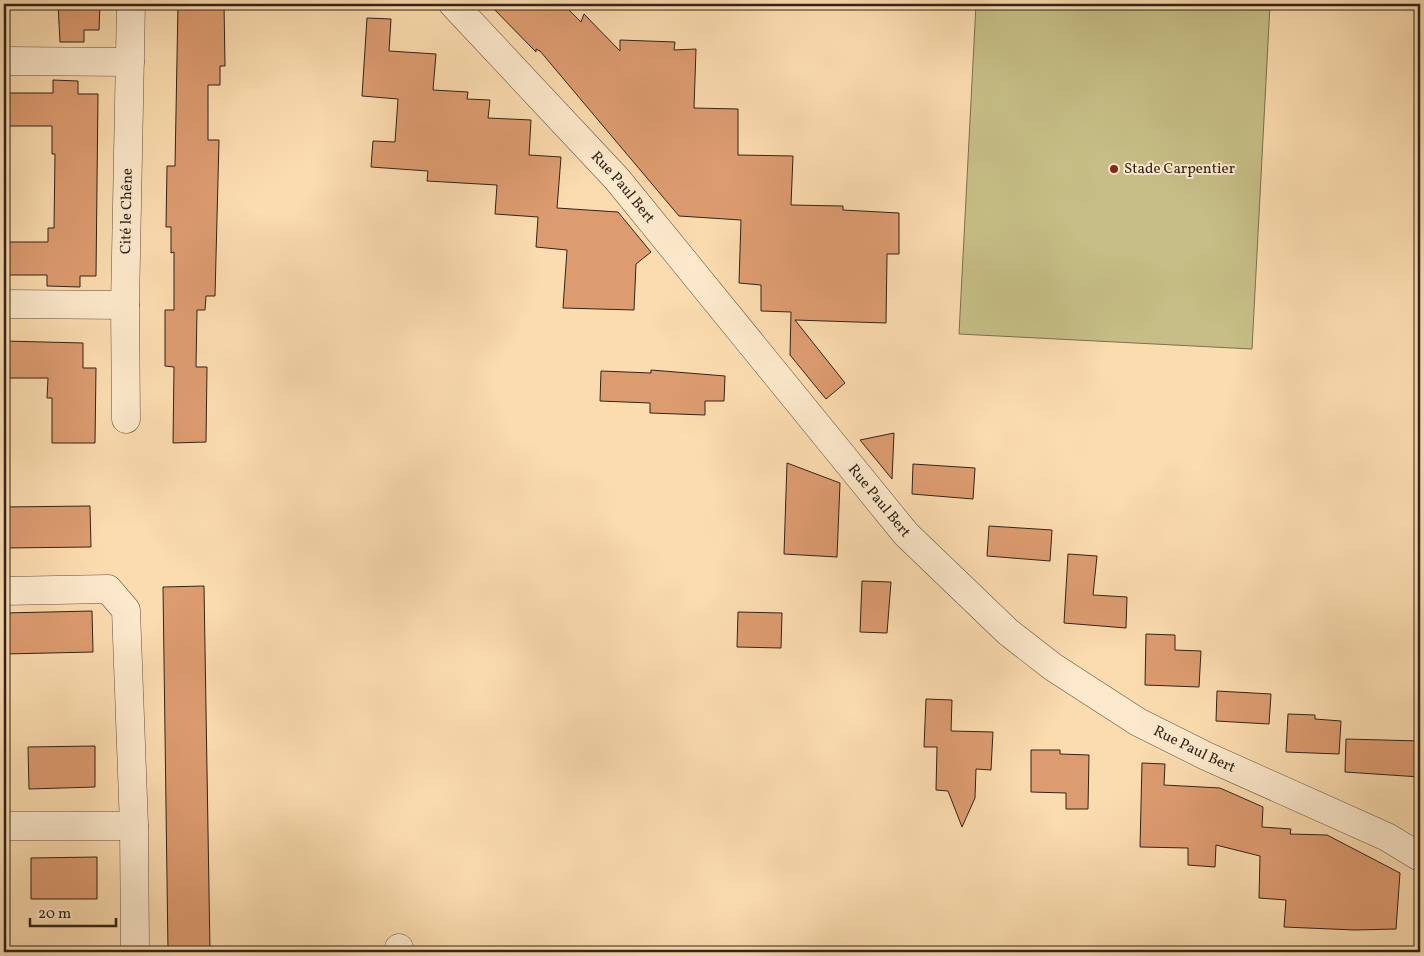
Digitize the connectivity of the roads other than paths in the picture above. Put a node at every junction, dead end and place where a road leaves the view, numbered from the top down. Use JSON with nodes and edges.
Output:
{"nodes":[{"id":1,"x":131,"y":4,"type":"edge"},
{"id":2,"x":453,"y":4,"type":"edge"},
{"id":3,"x":4,"y":61,"type":"edge"},
{"id":4,"x":130,"y":62,"type":"junction"},
{"id":5,"x":4,"y":304,"type":"edge"},
{"id":6,"x":125,"y":305,"type":"junction"},
{"id":7,"x":126,"y":419,"type":"dead end"},
{"id":8,"x":4,"y":591,"type":"edge"},
{"id":9,"x":4,"y":826,"type":"edge"},
{"id":10,"x":134,"y":826,"type":"junction"},
{"id":11,"x":1420,"y":857,"type":"edge"},
{"id":12,"x":135,"y":952,"type":"edge"}],
"edges":[{"from":1,"to":4,"type":"street","name":"Cité le Chêne"},
{"from":2,"to":11,"type":"street","name":"Rue Paul Bert"},
{"from":3,"to":4,"type":"street"},
{"from":4,"to":6,"type":"street","name":"Cité le Chêne"},
{"from":5,"to":6,"type":"street"},
{"from":6,"to":7,"type":"street","name":"Cité le Chêne"},
{"from":8,"to":10,"type":"street"},
{"from":9,"to":10,"type":"street"},
{"from":10,"to":12,"type":"street"}]}
